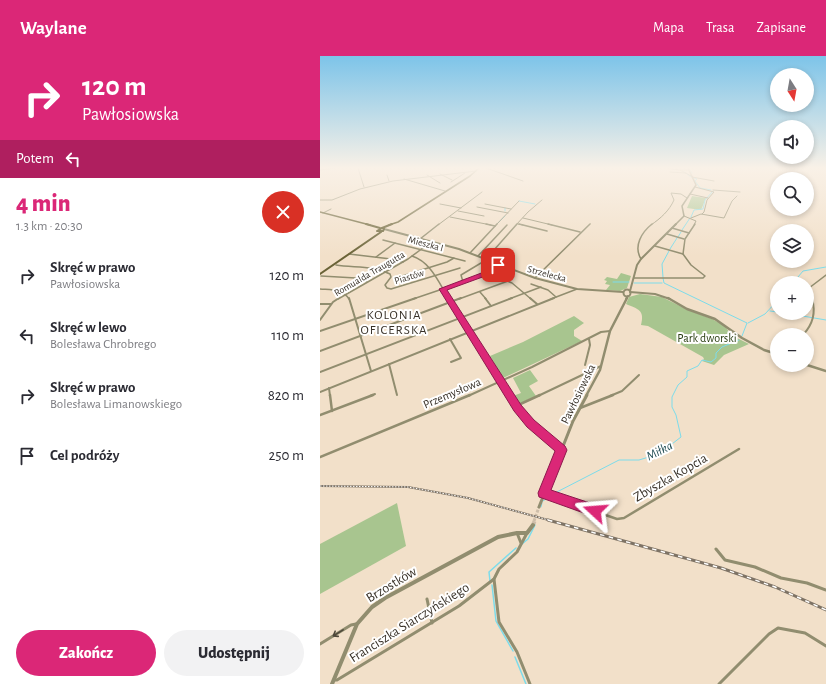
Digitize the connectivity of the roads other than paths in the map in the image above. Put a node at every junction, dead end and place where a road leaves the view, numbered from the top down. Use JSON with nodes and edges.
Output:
{"nodes":[{"id":1,"x":337,"y":197,"type":"edge"},
{"id":2,"x":435,"y":197,"type":"edge"},
{"id":3,"x":475,"y":197,"type":"edge"},
{"id":4,"x":673,"y":197,"type":"edge"},
{"id":5,"x":705,"y":197,"type":"edge"},
{"id":6,"x":736,"y":197,"type":"edge"},
{"id":7,"x":687,"y":198,"type":"edge"},
{"id":8,"x":708,"y":198,"type":"joint"},
{"id":9,"x":320,"y":200,"type":"edge"},
{"id":10,"x":542,"y":200,"type":"dead end"},
{"id":11,"x":519,"y":201,"type":"dead end"},
{"id":12,"x":440,"y":204,"type":"dead end"},
{"id":13,"x":485,"y":204,"type":"dead end"},
{"id":14,"x":477,"y":206,"type":"dead end"},
{"id":15,"x":462,"y":208,"type":"junction"},
{"id":16,"x":331,"y":209,"type":"dead end"},
{"id":17,"x":511,"y":209,"type":"junction"},
{"id":18,"x":458,"y":211,"type":"junction"},
{"id":19,"x":322,"y":213,"type":"edge"},
{"id":20,"x":508,"y":213,"type":"junction"},
{"id":21,"x":701,"y":214,"type":"junction"},
{"id":22,"x":484,"y":216,"type":"dead end"},
{"id":23,"x":684,"y":216,"type":"junction"},
{"id":24,"x":450,"y":217,"type":"junction"},
{"id":25,"x":523,"y":218,"type":"junction"},
{"id":26,"x":691,"y":218,"type":"junction"},
{"id":27,"x":518,"y":224,"type":"junction"},
{"id":28,"x":590,"y":224,"type":"dead end"},
{"id":29,"x":507,"y":225,"type":"dead end"},
{"id":30,"x":389,"y":226,"type":"junction"},
{"id":31,"x":495,"y":226,"type":"junction"},
{"id":32,"x":672,"y":228,"type":"junction"},
{"id":33,"x":382,"y":230,"type":"junction"},
{"id":34,"x":376,"y":231,"type":"junction"},
{"id":35,"x":388,"y":231,"type":"junction"},
{"id":36,"x":547,"y":231,"type":"dead end"},
{"id":37,"x":581,"y":233,"type":"junction"},
{"id":38,"x":689,"y":233,"type":"junction"},
{"id":39,"x":667,"y":234,"type":"junction"},
{"id":40,"x":420,"y":239,"type":"junction"},
{"id":41,"x":383,"y":240,"type":"dead end"},
{"id":42,"x":684,"y":240,"type":"junction"},
{"id":43,"x":395,"y":242,"type":"junction"},
{"id":44,"x":431,"y":242,"type":"junction"},
{"id":45,"x":655,"y":246,"type":"junction"},
{"id":46,"x":421,"y":249,"type":"junction"},
{"id":47,"x":470,"y":253,"type":"junction"},
{"id":48,"x":510,"y":253,"type":"dead end"},
{"id":49,"x":349,"y":254,"type":"junction"},
{"id":50,"x":683,"y":254,"type":"junction"},
{"id":51,"x":412,"y":256,"type":"junction"},
{"id":52,"x":478,"y":256,"type":"junction"},
{"id":53,"x":376,"y":257,"type":"junction"},
{"id":54,"x":454,"y":258,"type":"junction"},
{"id":55,"x":486,"y":259,"type":"junction"},
{"id":56,"x":641,"y":259,"type":"junction"},
{"id":57,"x":465,"y":260,"type":"dead end"},
{"id":58,"x":403,"y":262,"type":"junction"},
{"id":59,"x":481,"y":264,"type":"dead end"},
{"id":60,"x":497,"y":264,"type":"junction"},
{"id":61,"x":336,"y":265,"type":"dead end"},
{"id":62,"x":430,"y":268,"type":"junction"},
{"id":63,"x":460,"y":268,"type":"dead end"},
{"id":64,"x":386,"y":271,"type":"junction"},
{"id":65,"x":488,"y":273,"type":"junction"},
{"id":66,"x":320,"y":275,"type":"edge"},
{"id":67,"x":826,"y":275,"type":"edge"},
{"id":68,"x":435,"y":276,"type":"junction"},
{"id":69,"x":399,"y":277,"type":"dead end"},
{"id":70,"x":535,"y":278,"type":"junction"},
{"id":71,"x":633,"y":278,"type":"junction"},
{"id":72,"x":508,"y":281,"type":"junction"},
{"id":73,"x":367,"y":282,"type":"junction"},
{"id":74,"x":463,"y":282,"type":"junction"},
{"id":75,"x":531,"y":284,"type":"dead end"},
{"id":76,"x":630,"y":286,"type":"junction"},
{"id":77,"x":541,"y":287,"type":"junction"},
{"id":78,"x":570,"y":287,"type":"junction"},
{"id":79,"x":320,"y":289,"type":"edge"},
{"id":80,"x":443,"y":289,"type":"junction"},
{"id":81,"x":577,"y":289,"type":"junction"},
{"id":82,"x":571,"y":290,"type":"junction"},
{"id":83,"x":480,"y":292,"type":"junction"},
{"id":84,"x":524,"y":293,"type":"junction"},
{"id":85,"x":624,"y":293,"type":"junction"},
{"id":86,"x":630,"y":293,"type":"junction"},
{"id":87,"x":346,"y":294,"type":"junction"},
{"id":88,"x":628,"y":296,"type":"junction"},
{"id":89,"x":556,"y":297,"type":"junction"},
{"id":90,"x":625,"y":301,"type":"junction"},
{"id":91,"x":452,"y":302,"type":"junction"},
{"id":92,"x":320,"y":304,"type":"edge"},
{"id":93,"x":331,"y":304,"type":"junction"},
{"id":94,"x":537,"y":304,"type":"junction"},
{"id":95,"x":491,"y":306,"type":"junction"},
{"id":96,"x":321,"y":318,"type":"edge"},
{"id":97,"x":461,"y":318,"type":"junction"},
{"id":98,"x":355,"y":319,"type":"junction"},
{"id":99,"x":809,"y":328,"type":"edge"},
{"id":100,"x":320,"y":331,"type":"edge"},
{"id":101,"x":610,"y":331,"type":"junction"},
{"id":102,"x":470,"y":332,"type":"junction"},
{"id":103,"x":360,"y":336,"type":"junction"},
{"id":104,"x":450,"y":339,"type":"junction"},
{"id":105,"x":588,"y":339,"type":"junction"},
{"id":106,"x":320,"y":351,"type":"edge"},
{"id":107,"x":770,"y":352,"type":"edge"},
{"id":108,"x":366,"y":354,"type":"junction"},
{"id":109,"x":461,"y":358,"type":"junction"},
{"id":110,"x":463,"y":361,"type":"dead end"},
{"id":111,"x":451,"y":362,"type":"dead end"},
{"id":112,"x":389,"y":364,"type":"junction"},
{"id":113,"x":586,"y":365,"type":"dead end"},
{"id":114,"x":602,"y":365,"type":"junction"},
{"id":115,"x":814,"y":367,"type":"edge"},
{"id":116,"x":371,"y":371,"type":"junction"},
{"id":117,"x":826,"y":371,"type":"edge"},
{"id":118,"x":320,"y":372,"type":"edge"},
{"id":119,"x":639,"y":375,"type":"dead end"},
{"id":120,"x":500,"y":382,"type":"junction"},
{"id":121,"x":329,"y":388,"type":"junction"},
{"id":122,"x":320,"y":392,"type":"edge"},
{"id":123,"x":375,"y":394,"type":"dead end"},
{"id":124,"x":397,"y":395,"type":"dead end"},
{"id":125,"x":516,"y":406,"type":"junction"},
{"id":126,"x":579,"y":408,"type":"junction"},
{"id":127,"x":332,"y":411,"type":"junction"},
{"id":128,"x":320,"y":415,"type":"edge"},
{"id":129,"x":739,"y":449,"type":"dead end"},
{"id":130,"x":561,"y":450,"type":"junction"},
{"id":131,"x":320,"y":457,"type":"edge"},
{"id":132,"x":544,"y":493,"type":"junction"},
{"id":133,"x":539,"y":507,"type":"tunnel mouth"},
{"id":134,"x":533,"y":525,"type":"tunnel mouth"},
{"id":135,"x":517,"y":533,"type":"junction"},
{"id":136,"x":527,"y":533,"type":"junction"},
{"id":137,"x":520,"y":543,"type":"junction"},
{"id":138,"x":716,"y":548,"type":"dead end"},
{"id":139,"x":494,"y":579,"type":"junction"},
{"id":140,"x":826,"y":590,"type":"edge"},
{"id":141,"x":427,"y":600,"type":"dead end"},
{"id":142,"x":432,"y":623,"type":"junction"},
{"id":143,"x":357,"y":624,"type":"junction"},
{"id":144,"x":320,"y":644,"type":"edge"},
{"id":145,"x":826,"y":646,"type":"edge"},
{"id":146,"x":333,"y":682,"type":"edge"},
{"id":147,"x":530,"y":684,"type":"edge"},
{"id":148,"x":719,"y":684,"type":"edge"}],
"edges":[{"from":1,"to":9,"type":"street"},
{"from":2,"to":30,"type":"main road"},
{"from":3,"to":15,"type":"street"},
{"from":4,"to":56,"type":"street"},
{"from":5,"to":8,"type":"street"},
{"from":6,"to":21,"type":"street"},
{"from":7,"to":23,"type":"street"},
{"from":8,"to":21,"type":"street"},
{"from":10,"to":25,"type":"street"},
{"from":11,"to":17,"type":"street"},
{"from":12,"to":15,"type":"street"},
{"from":13,"to":17,"type":"street"},
{"from":14,"to":20,"type":"street"},
{"from":15,"to":18,"type":"street"},
{"from":16,"to":19,"type":"street"},
{"from":17,"to":20,"type":"street"},
{"from":18,"to":22,"type":"street"},
{"from":18,"to":24,"type":"street"},
{"from":19,"to":34,"type":"main road"},
{"from":20,"to":31,"type":"street"},
{"from":21,"to":26,"type":"street"},
{"from":23,"to":26,"type":"street"},
{"from":23,"to":32,"type":"street"},
{"from":24,"to":31,"type":"street"},
{"from":24,"to":40,"type":"street"},
{"from":25,"to":27,"type":"street"},
{"from":25,"to":37,"type":"street"},
{"from":26,"to":38,"type":"street"},
{"from":27,"to":36,"type":"street"},
{"from":27,"to":55,"type":"street"},
{"from":28,"to":37,"type":"street"},
{"from":29,"to":52,"type":"street"},
{"from":30,"to":33,"type":"main road"},
{"from":30,"to":35,"type":"street"},
{"from":31,"to":47,"type":"street"},
{"from":32,"to":38,"type":"street"},
{"from":32,"to":39,"type":"street"},
{"from":33,"to":34,"type":"main road"},
{"from":33,"to":34,"type":"main road"},
{"from":33,"to":35,"type":"street","name":"Strzelecka"},
{"from":34,"to":49,"type":"main road"},
{"from":35,"to":40,"type":"street","name":"Strzelecka"},
{"from":37,"to":70,"type":"street"},
{"from":38,"to":42,"type":"street"},
{"from":39,"to":42,"type":"street"},
{"from":39,"to":45,"type":"street"},
{"from":40,"to":44,"type":"street","name":"Strzelecka"},
{"from":41,"to":43,"type":"street","name":"Mieszka I"},
{"from":42,"to":50,"type":"street"},
{"from":43,"to":46,"type":"street","name":"Mieszka I"},
{"from":43,"to":53,"type":"street"},
{"from":44,"to":46,"type":"street","name":"Romualda Traugutta"},
{"from":44,"to":47,"type":"street","name":"Strzelecka"},
{"from":45,"to":50,"type":"street"},
{"from":45,"to":56,"type":"street"},
{"from":46,"to":51,"type":"street","name":"Romualda Traugutta"},
{"from":46,"to":54,"type":"street","name":"Mieszka I"},
{"from":47,"to":52,"type":"street","name":"Strzelecka"},
{"from":48,"to":60,"type":"street"},
{"from":49,"to":53,"type":"street"},
{"from":49,"to":66,"type":"main road"},
{"from":50,"to":71,"type":"street"},
{"from":51,"to":58,"type":"street","name":"Romualda Traugutta"},
{"from":51,"to":62,"type":"street"},
{"from":52,"to":55,"type":"street","name":"Strzelecka"},
{"from":53,"to":58,"type":"street"},
{"from":54,"to":57,"type":"street","name":"Mieszka I"},
{"from":54,"to":62,"type":"street"},
{"from":55,"to":60,"type":"street","name":"Strzelecka"},
{"from":56,"to":71,"type":"street"},
{"from":58,"to":64,"type":"street","name":"Romualda Traugutta"},
{"from":59,"to":74,"type":"street"},
{"from":60,"to":65,"type":"street"},
{"from":60,"to":70,"type":"street","name":"Strzelecka"},
{"from":61,"to":64,"type":"street","name":"Piastów"},
{"from":62,"to":68,"type":"street"},
{"from":62,"to":69,"type":"street"},
{"from":63,"to":68,"type":"street","name":"Piastów"},
{"from":64,"to":68,"type":"street","name":"Piastów"},
{"from":64,"to":73,"type":"street","name":"Romualda Traugutta"},
{"from":65,"to":72,"type":"street"},
{"from":65,"to":74,"type":"street"},
{"from":66,"to":73,"type":"street"},
{"from":67,"to":99,"type":"street"},
{"from":68,"to":80,"type":"street"},
{"from":70,"to":78,"type":"street","name":"Strzelecka"},
{"from":71,"to":76,"type":"street"},
{"from":72,"to":83,"type":"street"},
{"from":72,"to":84,"type":"street"},
{"from":73,"to":87,"type":"street","name":"Romualda Traugutta"},
{"from":74,"to":80,"type":"street"},
{"from":75,"to":77,"type":"street"},
{"from":76,"to":85,"type":"street"},
{"from":76,"to":86,"type":"street"},
{"from":77,"to":84,"type":"street"},
{"from":77,"to":89,"type":"street"},
{"from":78,"to":81,"type":"street","name":"Strzelecka"},
{"from":78,"to":82,"type":"street"},
{"from":79,"to":87,"type":"street"},
{"from":80,"to":91,"type":"street"},
{"from":80,"to":98,"type":"street"},
{"from":81,"to":82,"type":"street"},
{"from":81,"to":85,"type":"street","name":"Strzelecka"},
{"from":82,"to":89,"type":"street"},
{"from":83,"to":91,"type":"street"},
{"from":83,"to":95,"type":"street"},
{"from":84,"to":94,"type":"street"},
{"from":84,"to":95,"type":"street"},
{"from":85,"to":86,"type":"street"},
{"from":85,"to":88,"type":"street"},
{"from":85,"to":90,"type":"street"},
{"from":86,"to":88,"type":"street"},
{"from":86,"to":107,"type":"street"},
{"from":87,"to":93,"type":"street","name":"Romualda Traugutta"},
{"from":87,"to":98,"type":"street"},
{"from":88,"to":90,"type":"street","name":"Pawłosiowska"},
{"from":89,"to":94,"type":"street"},
{"from":90,"to":101,"type":"street","name":"Pawłosiowska"},
{"from":91,"to":97,"type":"street"},
{"from":91,"to":103,"type":"street"},
{"from":92,"to":93,"type":"street"},
{"from":93,"to":96,"type":"street","name":"Romualda Traugutta"},
{"from":94,"to":102,"type":"street"},
{"from":95,"to":97,"type":"street"},
{"from":97,"to":102,"type":"street"},
{"from":97,"to":108,"type":"street"},
{"from":98,"to":100,"type":"street"},
{"from":98,"to":103,"type":"street"},
{"from":101,"to":105,"type":"street","name":"Przemysłowa"},
{"from":101,"to":114,"type":"street","name":"Pawłosiowska"},
{"from":102,"to":104,"type":"street"},
{"from":102,"to":120,"type":"street"},
{"from":103,"to":106,"type":"street"},
{"from":103,"to":108,"type":"street"},
{"from":104,"to":109,"type":"street"},
{"from":104,"to":112,"type":"street"},
{"from":105,"to":113,"type":"street"},
{"from":105,"to":120,"type":"street","name":"Przemysłowa"},
{"from":108,"to":116,"type":"street"},
{"from":108,"to":118,"type":"street"},
{"from":109,"to":110,"type":"street"},
{"from":109,"to":111,"type":"street"},
{"from":112,"to":116,"type":"street"},
{"from":112,"to":124,"type":"street"},
{"from":114,"to":125,"type":"street"},
{"from":114,"to":126,"type":"street","name":"Pawłosiowska"},
{"from":115,"to":117,"type":"street"},
{"from":116,"to":121,"type":"street"},
{"from":119,"to":126,"type":"street"},
{"from":120,"to":125,"type":"street"},
{"from":120,"to":131,"type":"street","name":"Przemysłowa"},
{"from":121,"to":122,"type":"street"},
{"from":121,"to":127,"type":"street"},
{"from":123,"to":127,"type":"street"},
{"from":125,"to":130,"type":"street"},
{"from":126,"to":130,"type":"street","name":"Pawłosiowska"},
{"from":127,"to":128,"type":"street"},
{"from":129,"to":132,"type":"street","name":"Zbyszka Kopcia"},
{"from":130,"to":132,"type":"street","name":"Pawłosiowska"},
{"from":132,"to":133,"type":"street","name":"Pawłosiowska"},
{"from":134,"to":136,"type":"street"},
{"from":135,"to":136,"type":"street","name":"Brzostków"},
{"from":135,"to":137,"type":"street"},
{"from":135,"to":143,"type":"street","name":"Brzostków"},
{"from":136,"to":137,"type":"street","name":"Franciszka Siarczyńskiego"},
{"from":137,"to":139,"type":"street","name":"Franciszka Siarczyńskiego"},
{"from":138,"to":140,"type":"street"},
{"from":139,"to":142,"type":"street","name":"Franciszka Siarczyńskiego"},
{"from":139,"to":147,"type":"street"},
{"from":141,"to":142,"type":"street"},
{"from":142,"to":146,"type":"street","name":"Franciszka Siarczyńskiego"},
{"from":143,"to":144,"type":"street","one_way":true},
{"from":143,"to":146,"type":"street","name":"Brzostków"},
{"from":145,"to":148,"type":"street"}]}
